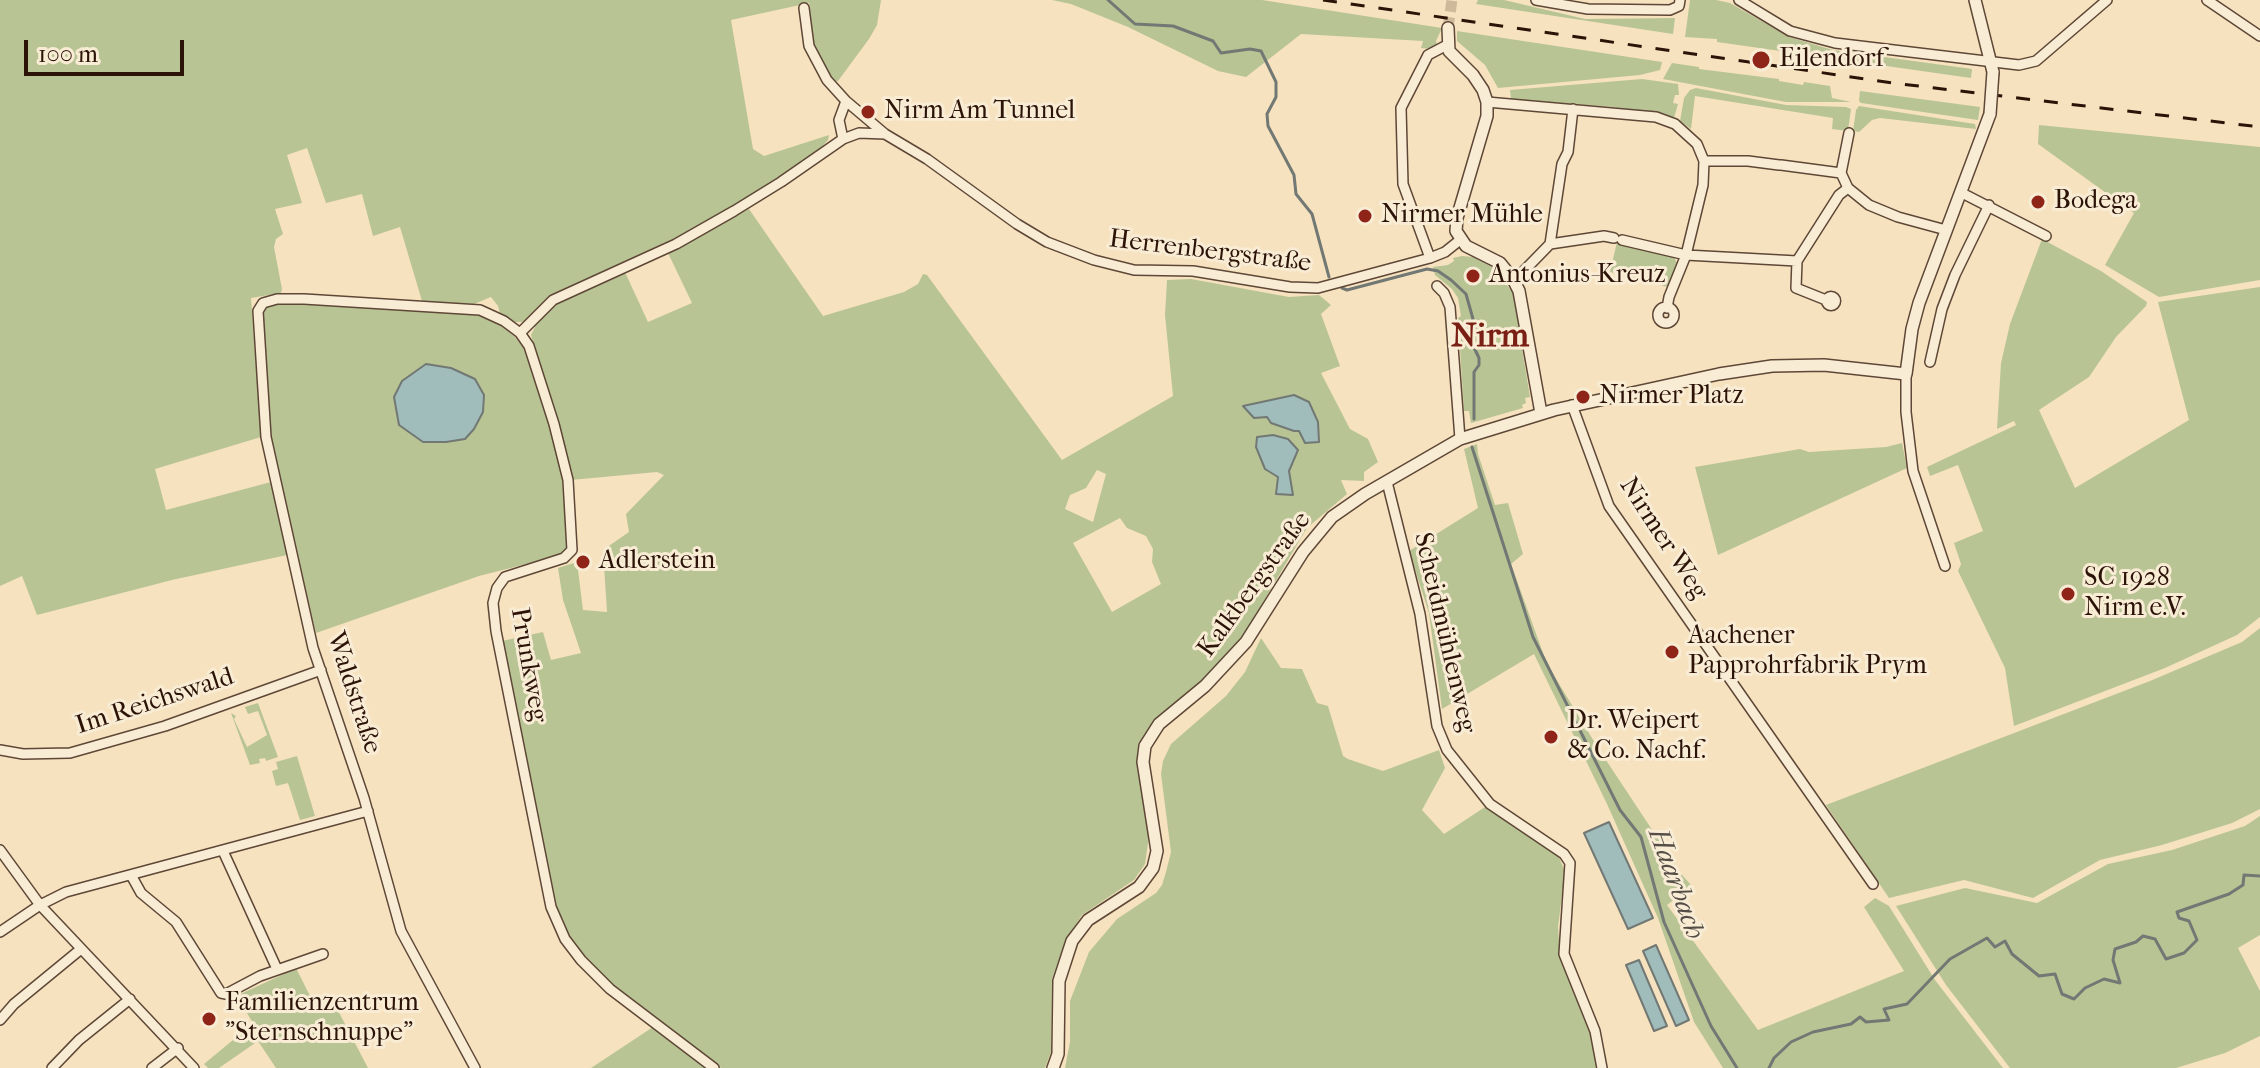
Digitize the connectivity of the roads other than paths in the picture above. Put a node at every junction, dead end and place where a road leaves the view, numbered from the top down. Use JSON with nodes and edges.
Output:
{"nodes":[{"id":1,"x":1536,"y":0,"type":"edge"},
{"id":2,"x":1739,"y":0,"type":"edge"},
{"id":3,"x":1975,"y":0,"type":"edge"},
{"id":4,"x":2107,"y":0,"type":"edge"},
{"id":5,"x":2207,"y":0,"type":"edge"},
{"id":6,"x":1680,"y":3,"type":"edge"},
{"id":7,"x":804,"y":8,"type":"dead end"},
{"id":8,"x":1448,"y":28,"type":"tunnel mouth"},
{"id":9,"x":2260,"y":36,"type":"edge"},
{"id":10,"x":1447,"y":45,"type":"junction"},
{"id":11,"x":1992,"y":67,"type":"junction"},
{"id":12,"x":846,"y":101,"type":"junction"},
{"id":13,"x":1487,"y":102,"type":"junction"},
{"id":14,"x":1573,"y":109,"type":"junction"},
{"id":15,"x":1849,"y":133,"type":"dead end"},
{"id":16,"x":885,"y":134,"type":"junction"},
{"id":17,"x":843,"y":139,"type":"junction"},
{"id":18,"x":1704,"y":161,"type":"junction"},
{"id":19,"x":1841,"y":173,"type":"junction"},
{"id":20,"x":1848,"y":188,"type":"junction"},
{"id":21,"x":1962,"y":193,"type":"junction"},
{"id":22,"x":1989,"y":205,"type":"junction"},
{"id":23,"x":1946,"y":230,"type":"junction"},
{"id":24,"x":2046,"y":236,"type":"dead end"},
{"id":25,"x":1460,"y":240,"type":"junction"},
{"id":26,"x":1550,"y":244,"type":"junction"},
{"id":27,"x":1686,"y":255,"type":"junction"},
{"id":28,"x":1430,"y":258,"type":"junction"},
{"id":29,"x":1797,"y":261,"type":"junction"},
{"id":30,"x":1514,"y":281,"type":"junction"},
{"id":31,"x":1437,"y":286,"type":"dead end"},
{"id":32,"x":1826,"y":300,"type":"dead end"},
{"id":33,"x":1667,"y":308,"type":"dead end"},
{"id":34,"x":520,"y":333,"type":"junction"},
{"id":35,"x":1930,"y":362,"type":"dead end"},
{"id":36,"x":1906,"y":374,"type":"junction"},
{"id":37,"x":1572,"y":405,"type":"junction"},
{"id":38,"x":1541,"y":413,"type":"junction"},
{"id":39,"x":1460,"y":439,"type":"junction"},
{"id":40,"x":1387,"y":482,"type":"junction"},
{"id":41,"x":1945,"y":566,"type":"dead end"},
{"id":42,"x":321,"y":670,"type":"junction"},
{"id":43,"x":0,"y":750,"type":"edge"},
{"id":44,"x":368,"y":811,"type":"junction"},
{"id":45,"x":0,"y":850,"type":"edge"},
{"id":46,"x":223,"y":851,"type":"junction"},
{"id":47,"x":131,"y":875,"type":"junction"},
{"id":48,"x":1873,"y":884,"type":"dead end"},
{"id":49,"x":40,"y":905,"type":"junction"},
{"id":50,"x":0,"y":932,"type":"edge"},
{"id":51,"x":81,"y":949,"type":"junction"},
{"id":52,"x":323,"y":954,"type":"dead end"},
{"id":53,"x":277,"y":969,"type":"junction"},
{"id":54,"x":130,"y":999,"type":"junction"},
{"id":55,"x":0,"y":1020,"type":"edge"},
{"id":56,"x":178,"y":1048,"type":"junction"},
{"id":57,"x":52,"y":1068,"type":"edge"},
{"id":58,"x":152,"y":1068,"type":"edge"},
{"id":59,"x":194,"y":1068,"type":"edge"},
{"id":60,"x":475,"y":1068,"type":"edge"},
{"id":61,"x":714,"y":1068,"type":"edge"},
{"id":62,"x":1053,"y":1068,"type":"edge"},
{"id":63,"x":1602,"y":1068,"type":"edge"}],
"edges":[{"from":1,"to":6,"type":"street"},
{"from":2,"to":11,"type":"street"},
{"from":3,"to":11,"type":"street"},
{"from":4,"to":11,"type":"street"},
{"from":5,"to":9,"type":"street"},
{"from":7,"to":12,"type":"street","name":"Herrenbergstraße"},
{"from":8,"to":10,"type":"street"},
{"from":10,"to":13,"type":"street"},
{"from":10,"to":28,"type":"street"},
{"from":11,"to":21,"type":"street","bridge":true},
{"from":12,"to":16,"type":"street","name":"Herrenbergstraße"},
{"from":12,"to":17,"type":"street"},
{"from":13,"to":14,"type":"street"},
{"from":13,"to":25,"type":"street"},
{"from":14,"to":18,"type":"street"},
{"from":14,"to":26,"type":"street"},
{"from":15,"to":19,"type":"street"},
{"from":16,"to":17,"type":"street"},
{"from":16,"to":28,"type":"street","name":"Herrenbergstraße"},
{"from":17,"to":34,"type":"street"},
{"from":18,"to":19,"type":"street"},
{"from":18,"to":27,"type":"street"},
{"from":19,"to":20,"type":"street"},
{"from":20,"to":23,"type":"street"},
{"from":20,"to":29,"type":"street"},
{"from":21,"to":22,"type":"street"},
{"from":21,"to":23,"type":"street"},
{"from":22,"to":24,"type":"street"},
{"from":22,"to":35,"type":"street"},
{"from":23,"to":36,"type":"street"},
{"from":25,"to":28,"type":"street","name":"Herrenbergstraße"},
{"from":25,"to":30,"type":"street"},
{"from":26,"to":27,"type":"street"},
{"from":26,"to":30,"type":"street"},
{"from":27,"to":29,"type":"street"},
{"from":27,"to":33,"type":"street"},
{"from":29,"to":32,"type":"street"},
{"from":30,"to":38,"type":"street"},
{"from":31,"to":39,"type":"street"},
{"from":34,"to":42,"type":"street","name":"Waldstraße"},
{"from":34,"to":61,"type":"street","name":"Prunkweg"},
{"from":36,"to":37,"type":"street","name":"Kalkbergstraße"},
{"from":36,"to":41,"type":"street"},
{"from":37,"to":38,"type":"street","name":"Kalkbergstraße"},
{"from":37,"to":48,"type":"street","name":"Nirmer Weg"},
{"from":38,"to":39,"type":"street","name":"Kalkbergstraße"},
{"from":39,"to":40,"type":"street","name":"Kalkbergstraße"},
{"from":40,"to":62,"type":"street","name":"Kalkbergstraße"},
{"from":40,"to":63,"type":"street","name":"Scheidmühlenweg"},
{"from":42,"to":43,"type":"street","name":"Im Reichswald"},
{"from":42,"to":44,"type":"street","name":"Waldstraße"},
{"from":44,"to":46,"type":"street"},
{"from":44,"to":60,"type":"street","name":"Waldstraße"},
{"from":45,"to":49,"type":"street"},
{"from":46,"to":47,"type":"street"},
{"from":46,"to":53,"type":"street"},
{"from":47,"to":49,"type":"street"},
{"from":47,"to":53,"type":"street"},
{"from":49,"to":50,"type":"street"},
{"from":49,"to":51,"type":"street"},
{"from":51,"to":54,"type":"street"},
{"from":51,"to":55,"type":"street"},
{"from":52,"to":53,"type":"street"},
{"from":54,"to":56,"type":"street"},
{"from":54,"to":57,"type":"street"},
{"from":56,"to":58,"type":"street"},
{"from":56,"to":59,"type":"street"}]}
